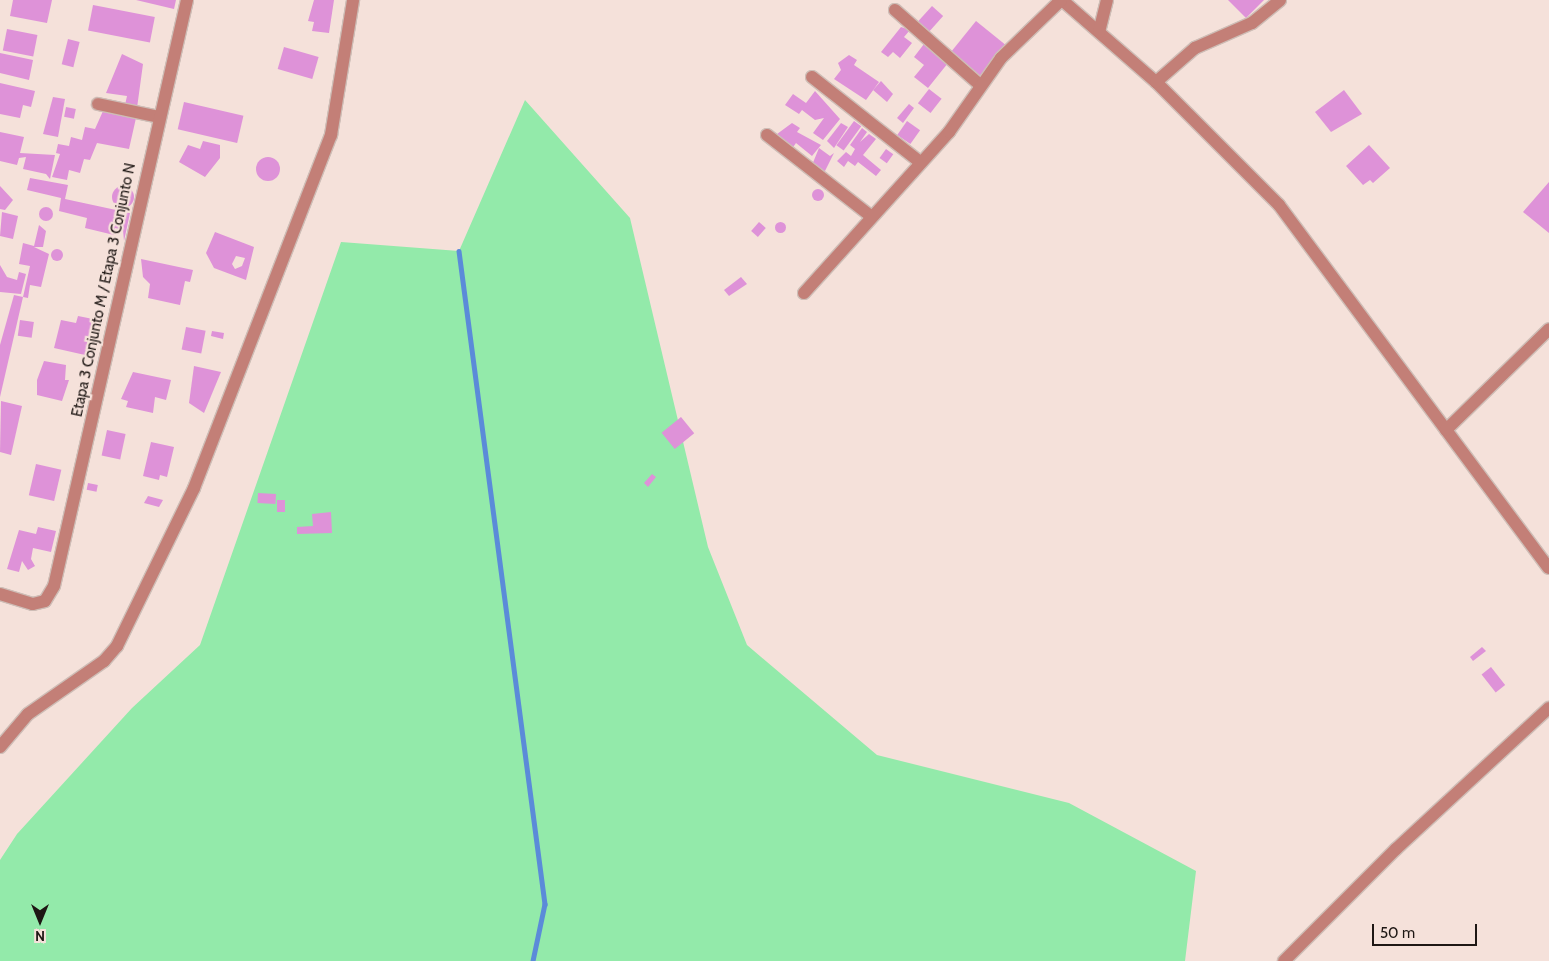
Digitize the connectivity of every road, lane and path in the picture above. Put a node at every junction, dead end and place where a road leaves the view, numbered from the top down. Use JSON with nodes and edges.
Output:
{"nodes":[{"id":1,"x":187,"y":0,"type":"edge"},
{"id":2,"x":353,"y":0,"type":"edge"},
{"id":3,"x":1062,"y":0,"type":"edge"},
{"id":4,"x":1107,"y":0,"type":"edge"},
{"id":5,"x":1280,"y":0,"type":"edge"},
{"id":6,"x":895,"y":10,"type":"dead end"},
{"id":7,"x":1099,"y":32,"type":"junction"},
{"id":8,"x":812,"y":77,"type":"dead end"},
{"id":9,"x":1156,"y":82,"type":"junction"},
{"id":10,"x":980,"y":85,"type":"junction"},
{"id":11,"x":98,"y":104,"type":"dead end"},
{"id":12,"x":159,"y":117,"type":"junction"},
{"id":13,"x":768,"y":135,"type":"dead end"},
{"id":14,"x":920,"y":162,"type":"junction"},
{"id":15,"x":872,"y":217,"type":"junction"},
{"id":16,"x":804,"y":293,"type":"dead end"},
{"id":17,"x":1549,"y":328,"type":"edge"},
{"id":18,"x":1446,"y":430,"type":"junction"},
{"id":19,"x":1549,"y":568,"type":"edge"},
{"id":20,"x":0,"y":594,"type":"edge"},
{"id":21,"x":1549,"y":708,"type":"edge"},
{"id":22,"x":0,"y":748,"type":"edge"},
{"id":23,"x":1284,"y":961,"type":"edge"}],
"edges":[{"from":1,"to":12,"type":"street","name":"Etapa 3 Conjunto M / Etapa 3 Conjunto N"},
{"from":2,"to":22,"type":"street"},
{"from":3,"to":7,"type":"street"},
{"from":3,"to":10,"type":"street"},
{"from":4,"to":7,"type":"street"},
{"from":5,"to":9,"type":"street"},
{"from":6,"to":10,"type":"street"},
{"from":7,"to":9,"type":"street"},
{"from":8,"to":14,"type":"street"},
{"from":9,"to":18,"type":"street"},
{"from":10,"to":14,"type":"street"},
{"from":11,"to":12,"type":"street"},
{"from":12,"to":20,"type":"street","name":"Etapa 3 Conjunto M / Etapa 3 Conjunto N"},
{"from":13,"to":15,"type":"street"},
{"from":14,"to":15,"type":"street"},
{"from":15,"to":16,"type":"street"},
{"from":17,"to":18,"type":"street"},
{"from":18,"to":19,"type":"street"},
{"from":21,"to":23,"type":"street"}]}
